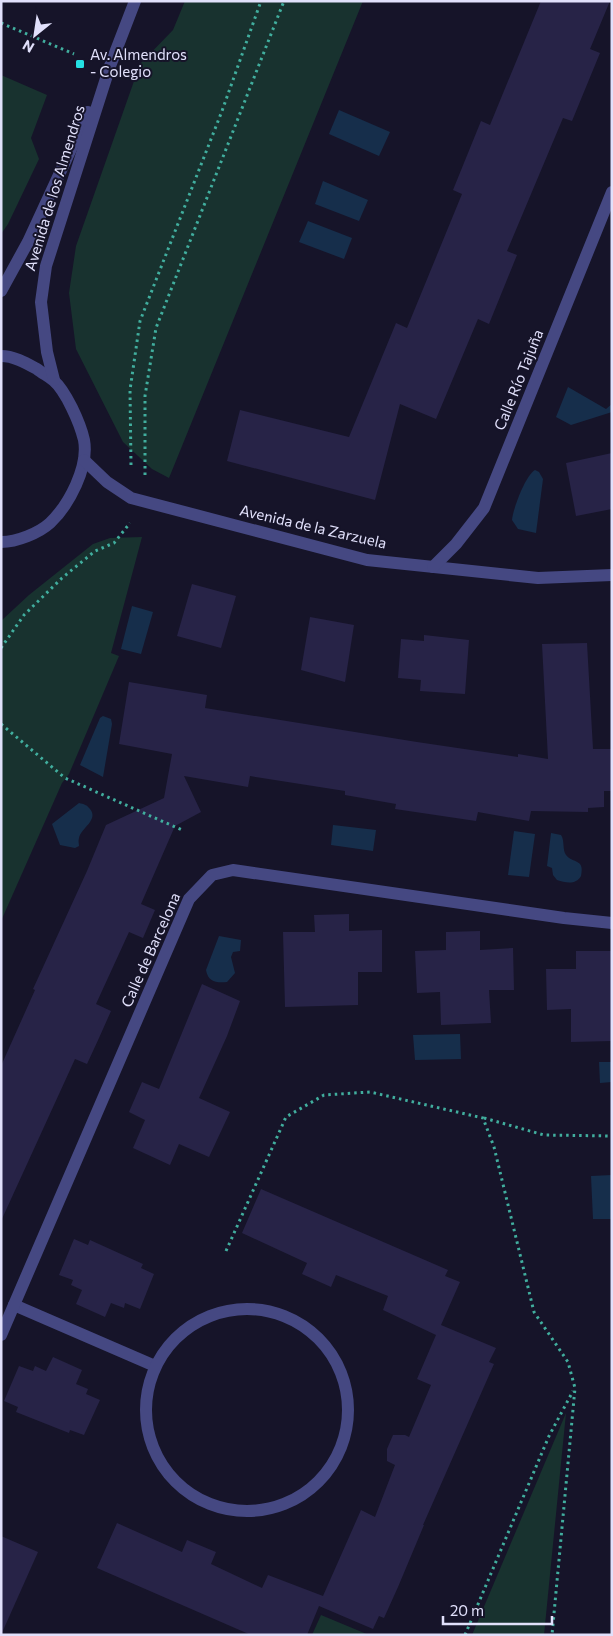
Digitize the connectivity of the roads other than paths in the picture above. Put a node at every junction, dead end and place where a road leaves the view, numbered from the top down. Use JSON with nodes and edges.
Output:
{"nodes":[{"id":1,"x":135,"y":1,"type":"edge"},
{"id":2,"x":110,"y":66,"type":"junction"},
{"id":3,"x":612,"y":192,"type":"edge"},
{"id":4,"x":1,"y":291,"type":"edge"},
{"id":5,"x":1,"y":356,"type":"edge"},
{"id":6,"x":54,"y":380,"type":"junction"},
{"id":7,"x":84,"y":460,"type":"junction"},
{"id":8,"x":2,"y":544,"type":"edge"},
{"id":9,"x":433,"y":567,"type":"junction"},
{"id":10,"x":612,"y":575,"type":"edge"},
{"id":11,"x":612,"y":922,"type":"edge"},
{"id":12,"x":14,"y":1305,"type":"junction"},
{"id":13,"x":1,"y":1335,"type":"edge"},
{"id":14,"x":155,"y":1366,"type":"junction"}],
"edges":[{"from":1,"to":2,"type":"street","name":"Avenida de los Almendros"},
{"from":2,"to":4,"type":"street","name":"Avenida de los Almendros"},
{"from":2,"to":6,"type":"street","name":"Avenida de los Almendros"},
{"from":3,"to":9,"type":"street","name":"Calle Río Tajuña"},
{"from":5,"to":6,"type":"street"},
{"from":6,"to":7,"type":"street"},
{"from":7,"to":8,"type":"street"},
{"from":7,"to":9,"type":"street","name":"Avenida de la Zarzuela"},
{"from":9,"to":10,"type":"street","name":"Avenida de la Zarzuela"},
{"from":11,"to":12,"type":"street","name":"Calle de Barcelona"},
{"from":12,"to":13,"type":"street","name":"Calle de Barcelona"},
{"from":12,"to":14,"type":"street"},
{"from":14,"to":14,"type":"street"}]}
